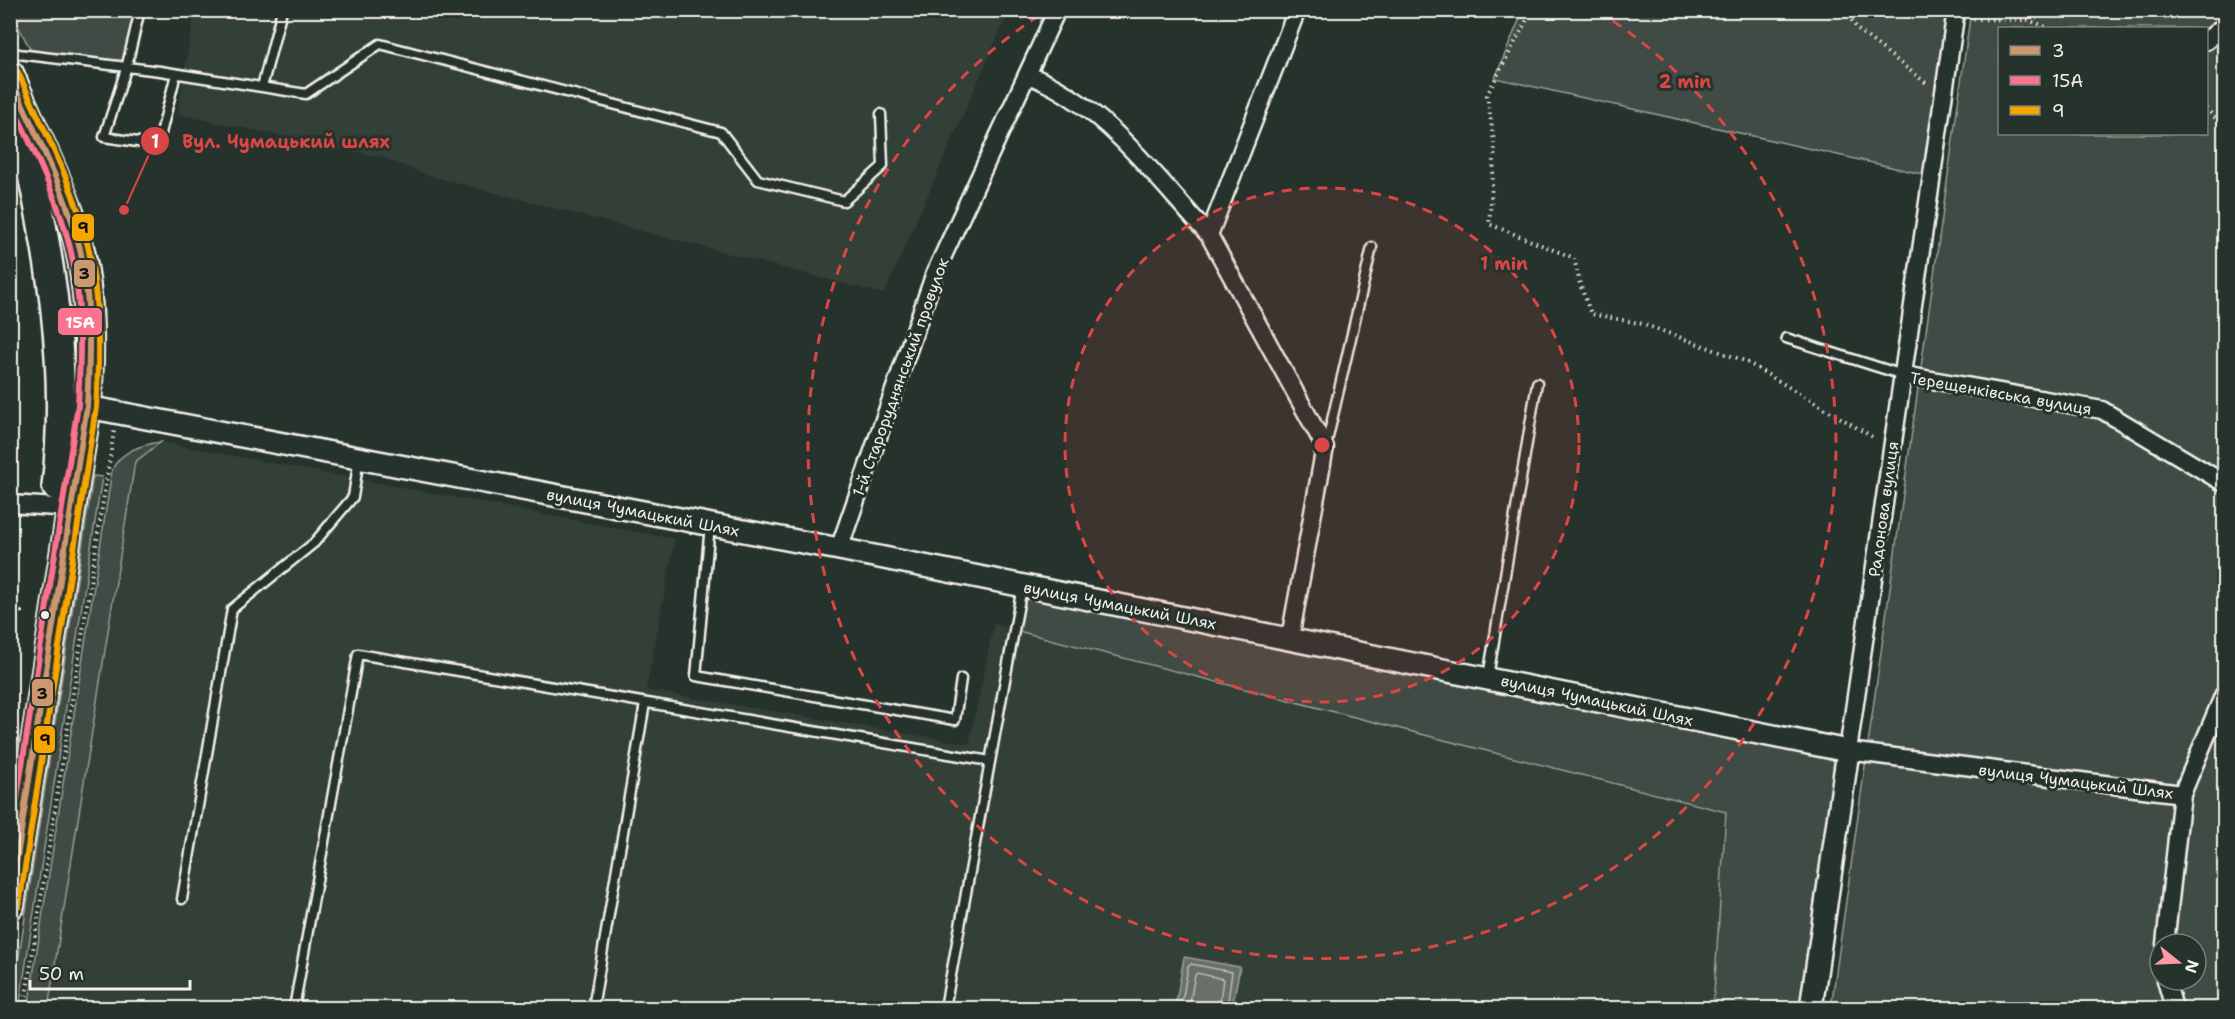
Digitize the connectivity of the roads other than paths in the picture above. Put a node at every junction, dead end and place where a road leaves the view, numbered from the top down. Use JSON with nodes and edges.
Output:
{"nodes":[{"id":1,"x":140,"y":10,"type":"edge"},
{"id":2,"x":282,"y":10,"type":"edge"},
{"id":3,"x":1057,"y":10,"type":"edge"},
{"id":4,"x":1297,"y":10,"type":"edge"},
{"id":5,"x":1955,"y":15,"type":"edge"},
{"id":6,"x":2224,"y":26,"type":"edge"},
{"id":7,"x":2208,"y":39,"type":"edge"},
{"id":8,"x":11,"y":69,"type":"edge"},
{"id":9,"x":126,"y":69,"type":"junction"},
{"id":10,"x":176,"y":74,"type":"junction"},
{"id":11,"x":1028,"y":75,"type":"junction"},
{"id":12,"x":262,"y":87,"type":"junction"},
{"id":13,"x":14,"y":108,"type":"edge"},
{"id":14,"x":881,"y":114,"type":"dead end"},
{"id":15,"x":1209,"y":235,"type":"junction"},
{"id":16,"x":1372,"y":247,"type":"dead end"},
{"id":17,"x":1786,"y":338,"type":"dead end"},
{"id":18,"x":1903,"y":375,"type":"junction"},
{"id":19,"x":1537,"y":383,"type":"dead end"},
{"id":20,"x":74,"y":404,"type":"junction"},
{"id":21,"x":1325,"y":447,"type":"junction"},
{"id":22,"x":360,"y":458,"type":"junction"},
{"id":23,"x":2224,"y":483,"type":"edge"},
{"id":24,"x":10,"y":504,"type":"edge"},
{"id":25,"x":62,"y":507,"type":"junction"},
{"id":26,"x":710,"y":524,"type":"junction"},
{"id":27,"x":839,"y":549,"type":"junction"},
{"id":28,"x":1022,"y":586,"type":"junction"},
{"id":29,"x":1290,"y":638,"type":"junction"},
{"id":30,"x":1487,"y":678,"type":"junction"},
{"id":31,"x":961,"y":680,"type":"dead end"},
{"id":32,"x":2224,"y":694,"type":"edge"},
{"id":33,"x":645,"y":703,"type":"junction"},
{"id":34,"x":1848,"y":751,"type":"junction"},
{"id":35,"x":990,"y":761,"type":"junction"},
{"id":36,"x":2182,"y":794,"type":"junction"},
{"id":37,"x":10,"y":810,"type":"edge"},
{"id":38,"x":182,"y":899,"type":"dead end"},
{"id":39,"x":10,"y":905,"type":"edge"},
{"id":40,"x":2166,"y":932,"type":"edge"},
{"id":41,"x":2169,"y":992,"type":"edge"},
{"id":42,"x":294,"y":1008,"type":"edge"},
{"id":43,"x":593,"y":1008,"type":"edge"},
{"id":44,"x":945,"y":1008,"type":"edge"},
{"id":45,"x":1811,"y":1008,"type":"edge"},
{"id":46,"x":2174,"y":1008,"type":"edge"}],
"edges":[{"from":1,"to":9,"type":"lane"},
{"from":2,"to":12,"type":"lane"},
{"from":3,"to":11,"type":"street","name":"1-й Староруднянський провулок"},
{"from":4,"to":15,"type":"street"},
{"from":5,"to":18,"type":"street","name":"Радонова вулиця"},
{"from":6,"to":7,"type":"street"},
{"from":8,"to":9,"type":"lane"},
{"from":8,"to":13,"type":"main road"},
{"from":8,"to":20,"type":"main road"},
{"from":9,"to":10,"type":"lane"},
{"from":9,"to":10,"type":"lane"},
{"from":10,"to":12,"type":"lane"},
{"from":11,"to":15,"type":"street"},
{"from":11,"to":27,"type":"street","name":"1-й Староруднянський провулок"},
{"from":12,"to":14,"type":"lane"},
{"from":13,"to":20,"type":"main road"},
{"from":15,"to":21,"type":"street"},
{"from":16,"to":21,"type":"lane"},
{"from":17,"to":18,"type":"lane"},
{"from":18,"to":23,"type":"street","name":"Терещенківська вулиця"},
{"from":18,"to":34,"type":"street","name":"Радонова вулиця"},
{"from":19,"to":30,"type":"lane"},
{"from":20,"to":22,"type":"street","name":"вулиця Чумацький Шлях"},
{"from":20,"to":25,"type":"main road"},
{"from":21,"to":29,"type":"street"},
{"from":22,"to":26,"type":"street","name":"вулиця Чумацький Шлях"},
{"from":22,"to":38,"type":"lane"},
{"from":24,"to":25,"type":"street"},
{"from":25,"to":37,"type":"main road"},
{"from":25,"to":39,"type":"main road"},
{"from":26,"to":27,"type":"street","name":"вулиця Чумацький Шлях"},
{"from":26,"to":31,"type":"lane"},
{"from":27,"to":28,"type":"street","name":"вулиця Чумацький Шлях"},
{"from":28,"to":29,"type":"street","name":"вулиця Чумацький Шлях"},
{"from":28,"to":35,"type":"lane"},
{"from":29,"to":30,"type":"street","name":"вулиця Чумацький Шлях"},
{"from":30,"to":34,"type":"street","name":"вулиця Чумацький Шлях"},
{"from":32,"to":36,"type":"street"},
{"from":33,"to":35,"type":"lane"},
{"from":33,"to":42,"type":"lane"},
{"from":33,"to":43,"type":"lane"},
{"from":34,"to":36,"type":"street","name":"вулиця Чумацький Шлях"},
{"from":34,"to":45,"type":"street","name":"Радонова вулиця"},
{"from":35,"to":44,"type":"lane"},
{"from":36,"to":40,"type":"street"},
{"from":41,"to":46,"type":"street"}]}
